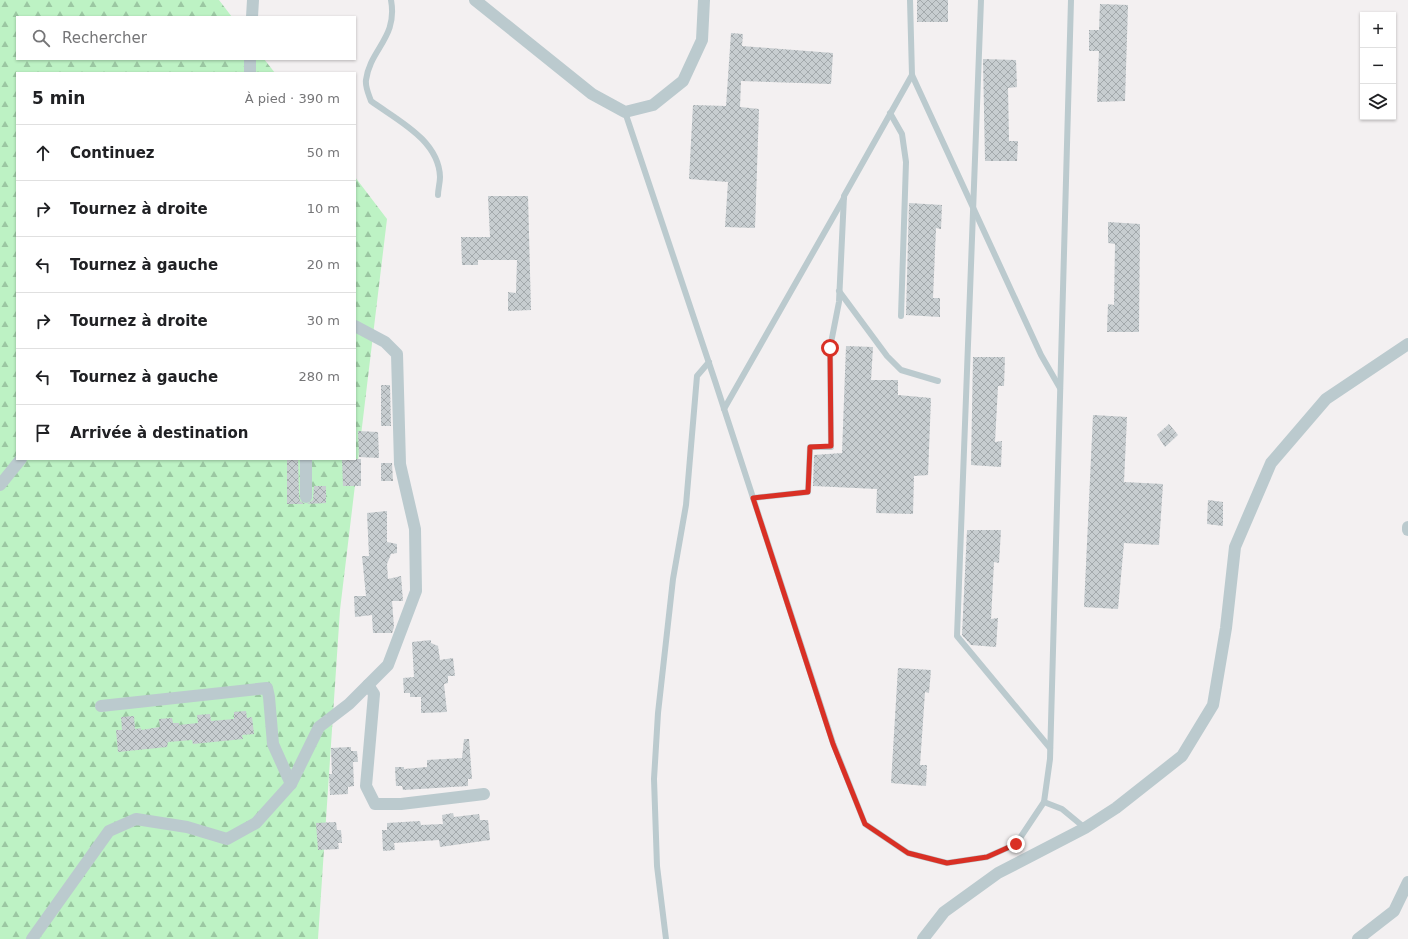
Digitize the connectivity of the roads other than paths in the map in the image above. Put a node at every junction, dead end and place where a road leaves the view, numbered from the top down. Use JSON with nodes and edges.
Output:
{"nodes":[{"id":1,"x":252,"y":0,"type":"edge"},
{"id":2,"x":391,"y":0,"type":"edge"},
{"id":3,"x":475,"y":0,"type":"edge"},
{"id":4,"x":704,"y":0,"type":"edge"},
{"id":5,"x":910,"y":0,"type":"edge"},
{"id":6,"x":981,"y":0,"type":"edge"},
{"id":7,"x":1071,"y":0,"type":"edge"},
{"id":8,"x":252,"y":16,"type":"edge"},
{"id":9,"x":250,"y":60,"type":"edge"},
{"id":10,"x":250,"y":72,"type":"edge"},
{"id":11,"x":912,"y":75,"type":"junction"},
{"id":12,"x":625,"y":112,"type":"junction"},
{"id":13,"x":890,"y":114,"type":"junction"},
{"id":14,"x":438,"y":195,"type":"dead end"},
{"id":15,"x":844,"y":196,"type":"junction"},
{"id":16,"x":973,"y":210,"type":"junction"},
{"id":17,"x":839,"y":291,"type":"junction"},
{"id":18,"x":901,"y":316,"type":"dead end"},
{"id":19,"x":356,"y":327,"type":"edge"},
{"id":20,"x":1408,"y":344,"type":"edge"},
{"id":21,"x":708,"y":362,"type":"junction"},
{"id":22,"x":938,"y":381,"type":"dead end"},
{"id":23,"x":1060,"y":390,"type":"junction"},
{"id":24,"x":724,"y":409,"type":"junction"},
{"id":25,"x":20,"y":460,"type":"edge"},
{"id":26,"x":306,"y":460,"type":"edge"},
{"id":27,"x":0,"y":485,"type":"edge"},
{"id":28,"x":306,"y":497,"type":"dead end"},
{"id":29,"x":753,"y":498,"type":"junction"},
{"id":30,"x":368,"y":685,"type":"junction"},
{"id":31,"x":101,"y":706,"type":"dead end"},
{"id":32,"x":1050,"y":748,"type":"junction"},
{"id":33,"x":291,"y":784,"type":"junction"},
{"id":34,"x":484,"y":794,"type":"dead end"},
{"id":35,"x":1044,"y":802,"type":"junction"},
{"id":36,"x":1085,"y":828,"type":"junction"},
{"id":37,"x":1408,"y":882,"type":"edge"},
{"id":38,"x":32,"y":939,"type":"edge"},
{"id":39,"x":666,"y":939,"type":"edge"},
{"id":40,"x":923,"y":939,"type":"edge"},
{"id":41,"x":1358,"y":939,"type":"edge"}],
"edges":[{"from":1,"to":8,"type":"street"},
{"from":2,"to":14,"type":"lane"},
{"from":3,"to":12,"type":"street"},
{"from":4,"to":12,"type":"street"},
{"from":5,"to":11,"type":"lane"},
{"from":6,"to":16,"type":"lane"},
{"from":7,"to":23,"type":"lane"},
{"from":9,"to":10,"type":"street"},
{"from":11,"to":13,"type":"lane"},
{"from":11,"to":16,"type":"lane"},
{"from":12,"to":21,"type":"lane"},
{"from":13,"to":15,"type":"lane"},
{"from":13,"to":18,"type":"lane"},
{"from":15,"to":17,"type":"lane"},
{"from":15,"to":24,"type":"lane"},
{"from":16,"to":23,"type":"lane"},
{"from":16,"to":32,"type":"lane"},
{"from":17,"to":22,"type":"lane"},
{"from":17,"to":29,"type":"lane"},
{"from":19,"to":30,"type":"street"},
{"from":20,"to":36,"type":"street"},
{"from":21,"to":24,"type":"lane"},
{"from":21,"to":39,"type":"lane"},
{"from":23,"to":32,"type":"lane"},
{"from":24,"to":29,"type":"lane"},
{"from":25,"to":27,"type":"street"},
{"from":26,"to":28,"type":"street"},
{"from":29,"to":35,"type":"lane"},
{"from":30,"to":33,"type":"street"},
{"from":30,"to":34,"type":"street"},
{"from":31,"to":33,"type":"street"},
{"from":32,"to":35,"type":"lane"},
{"from":33,"to":38,"type":"street"},
{"from":35,"to":36,"type":"lane"},
{"from":36,"to":40,"type":"street"},
{"from":37,"to":41,"type":"street"}]}
